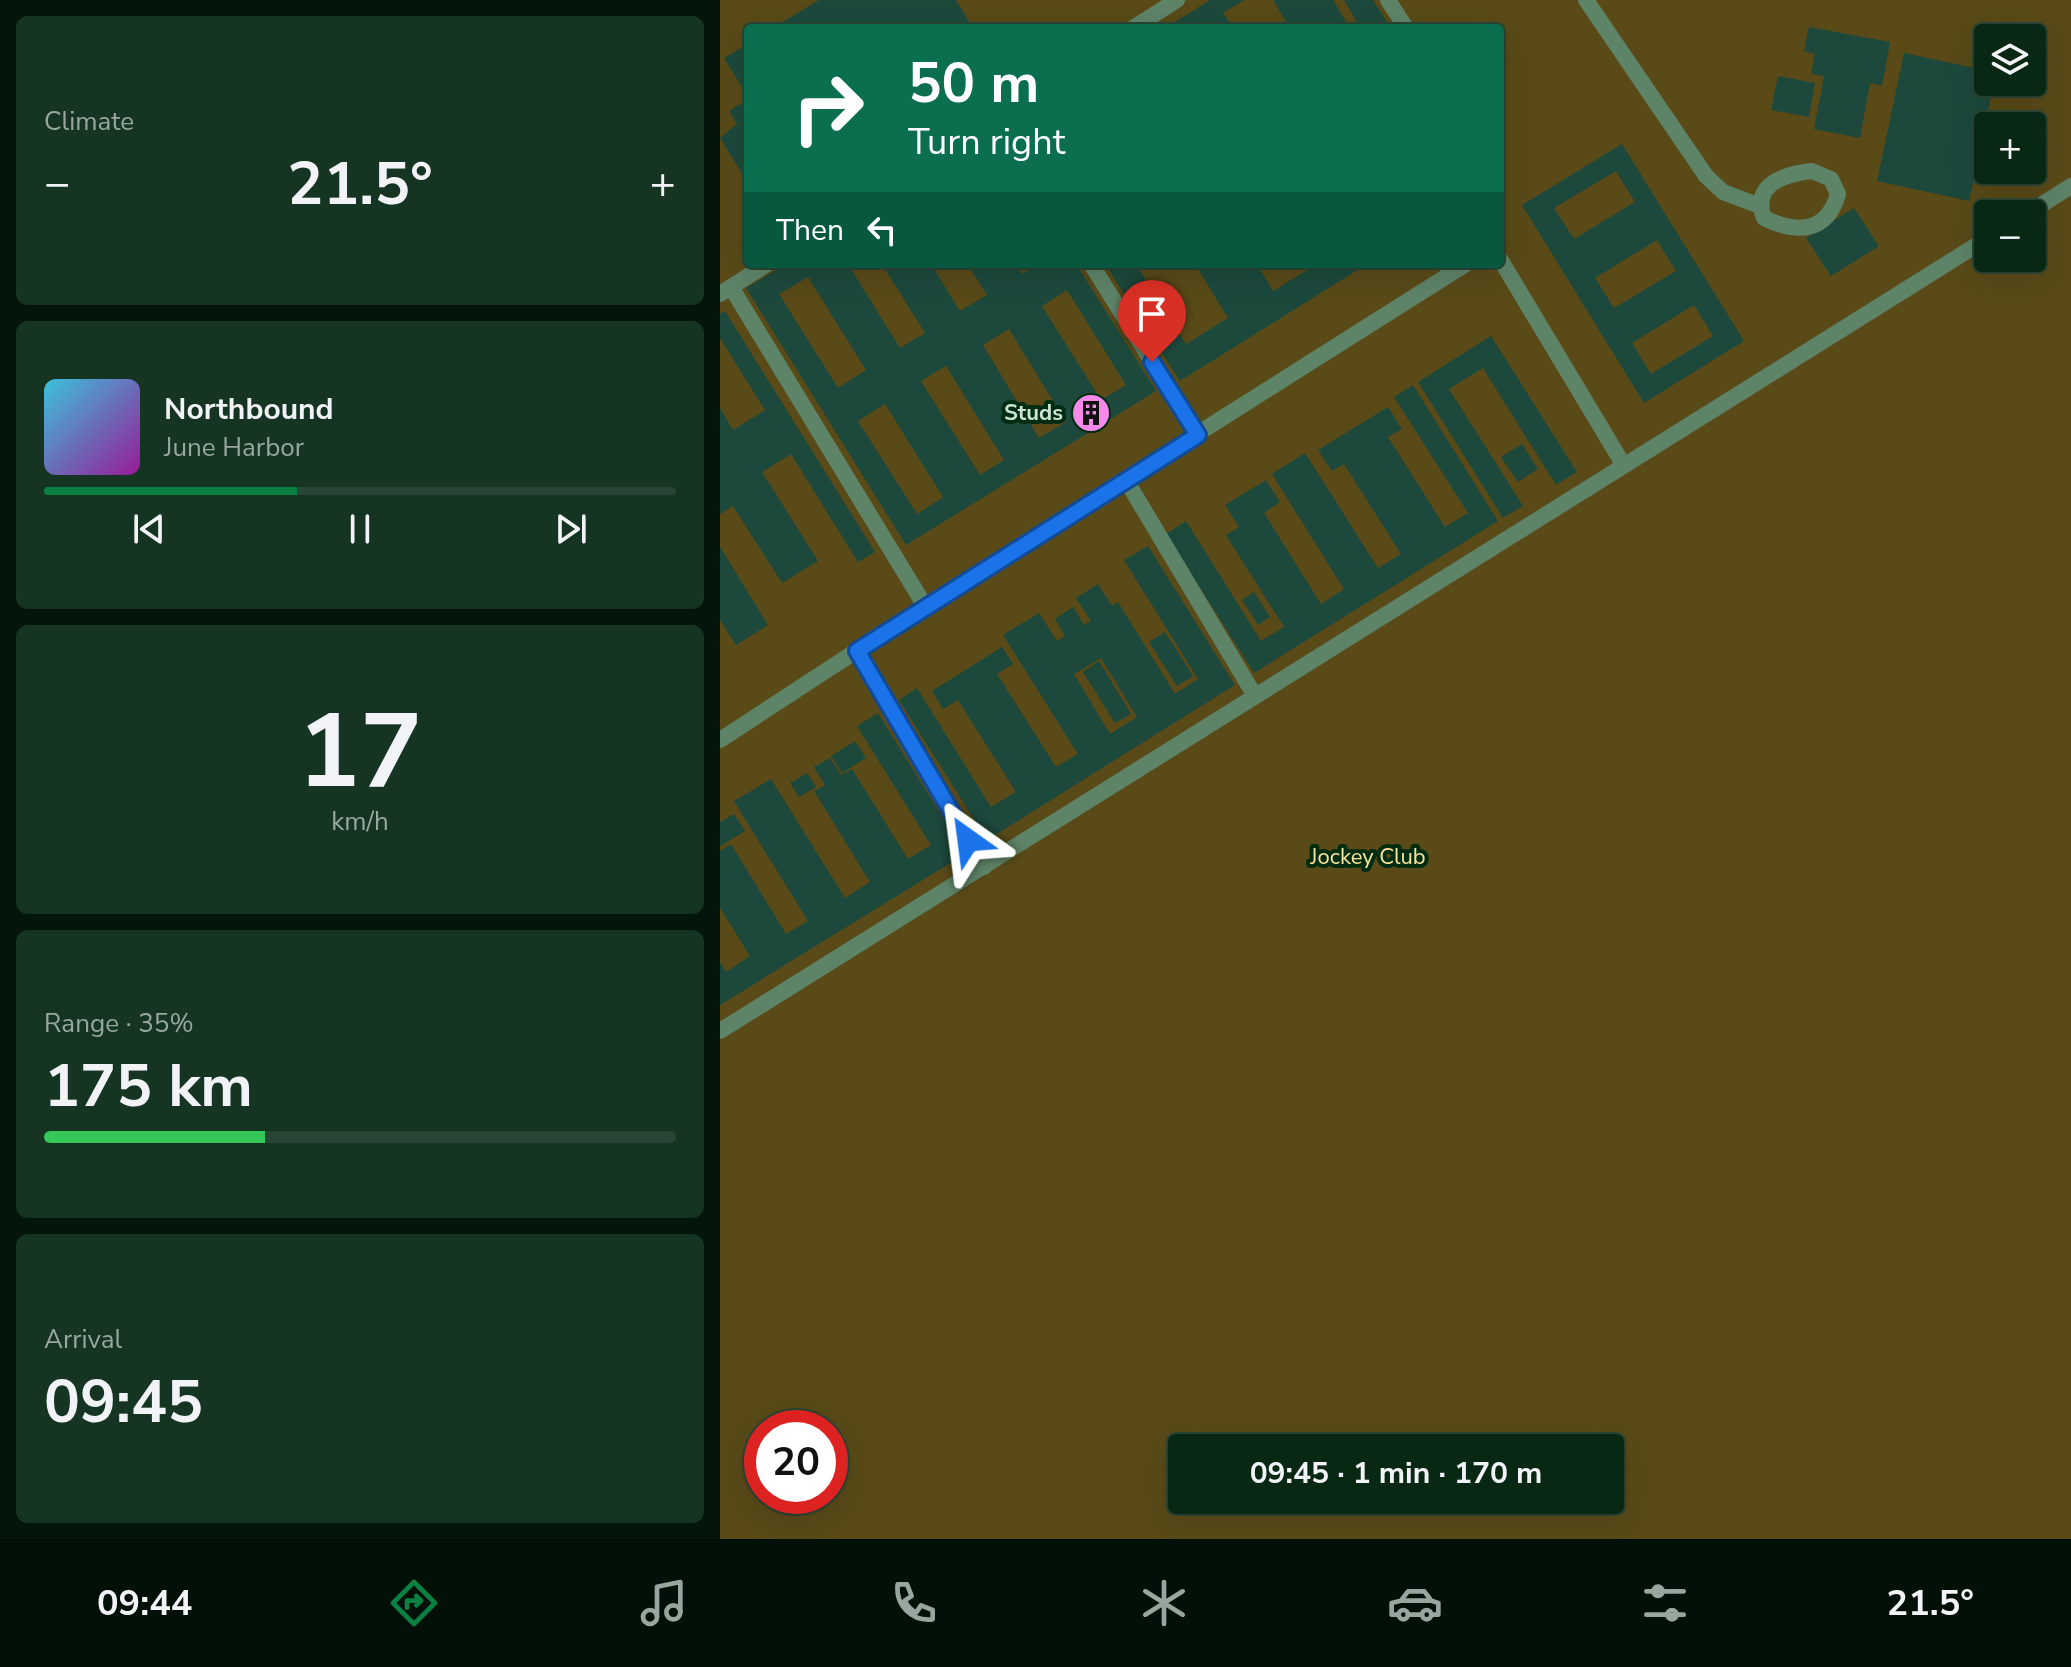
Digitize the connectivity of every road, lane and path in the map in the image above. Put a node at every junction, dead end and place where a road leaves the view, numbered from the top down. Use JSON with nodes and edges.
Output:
{"nodes":[{"id":1,"x":1177,"y":0,"type":"edge"},
{"id":2,"x":1388,"y":0,"type":"edge"},
{"id":3,"x":1586,"y":0,"type":"edge"},
{"id":4,"x":1139,"y":24,"type":"edge"},
{"id":5,"x":1403,"y":24,"type":"edge"},
{"id":6,"x":2071,"y":186,"type":"edge"},
{"id":7,"x":2046,"y":202,"type":"edge"},
{"id":8,"x":1760,"y":206,"type":"junction"},
{"id":9,"x":1974,"y":247,"type":"edge"},
{"id":10,"x":1504,"y":266,"type":"edge"},
{"id":11,"x":761,"y":268,"type":"edge"},
{"id":12,"x":1094,"y":268,"type":"edge"},
{"id":13,"x":1460,"y":268,"type":"edge"},
{"id":14,"x":726,"y":290,"type":"edge"},
{"id":15,"x":1198,"y":435,"type":"junction"},
{"id":16,"x":1623,"y":464,"type":"junction"},
{"id":17,"x":1126,"y":480,"type":"junction"},
{"id":18,"x":925,"y":606,"type":"junction"},
{"id":19,"x":857,"y":651,"type":"junction"},
{"id":20,"x":1255,"y":696,"type":"junction"},
{"id":21,"x":720,"y":740,"type":"edge"},
{"id":22,"x":984,"y":867,"type":"junction"},
{"id":23,"x":720,"y":1031,"type":"edge"}],
"edges":[{"from":1,"to":4,"type":"lane"},
{"from":2,"to":5,"type":"lane"},
{"from":3,"to":8,"type":"lane"},
{"from":6,"to":7,"type":"lane"},
{"from":8,"to":8,"type":"lane"},
{"from":9,"to":16,"type":"lane"},
{"from":10,"to":16,"type":"lane"},
{"from":11,"to":14,"type":"lane"},
{"from":12,"to":15,"type":"lane"},
{"from":13,"to":15,"type":"lane"},
{"from":14,"to":18,"type":"lane"},
{"from":15,"to":17,"type":"lane"},
{"from":16,"to":20,"type":"lane"},
{"from":17,"to":18,"type":"lane"},
{"from":17,"to":20,"type":"lane"},
{"from":18,"to":19,"type":"lane"},
{"from":19,"to":21,"type":"lane"},
{"from":19,"to":22,"type":"lane"},
{"from":20,"to":22,"type":"lane"},
{"from":22,"to":23,"type":"lane"}]}
